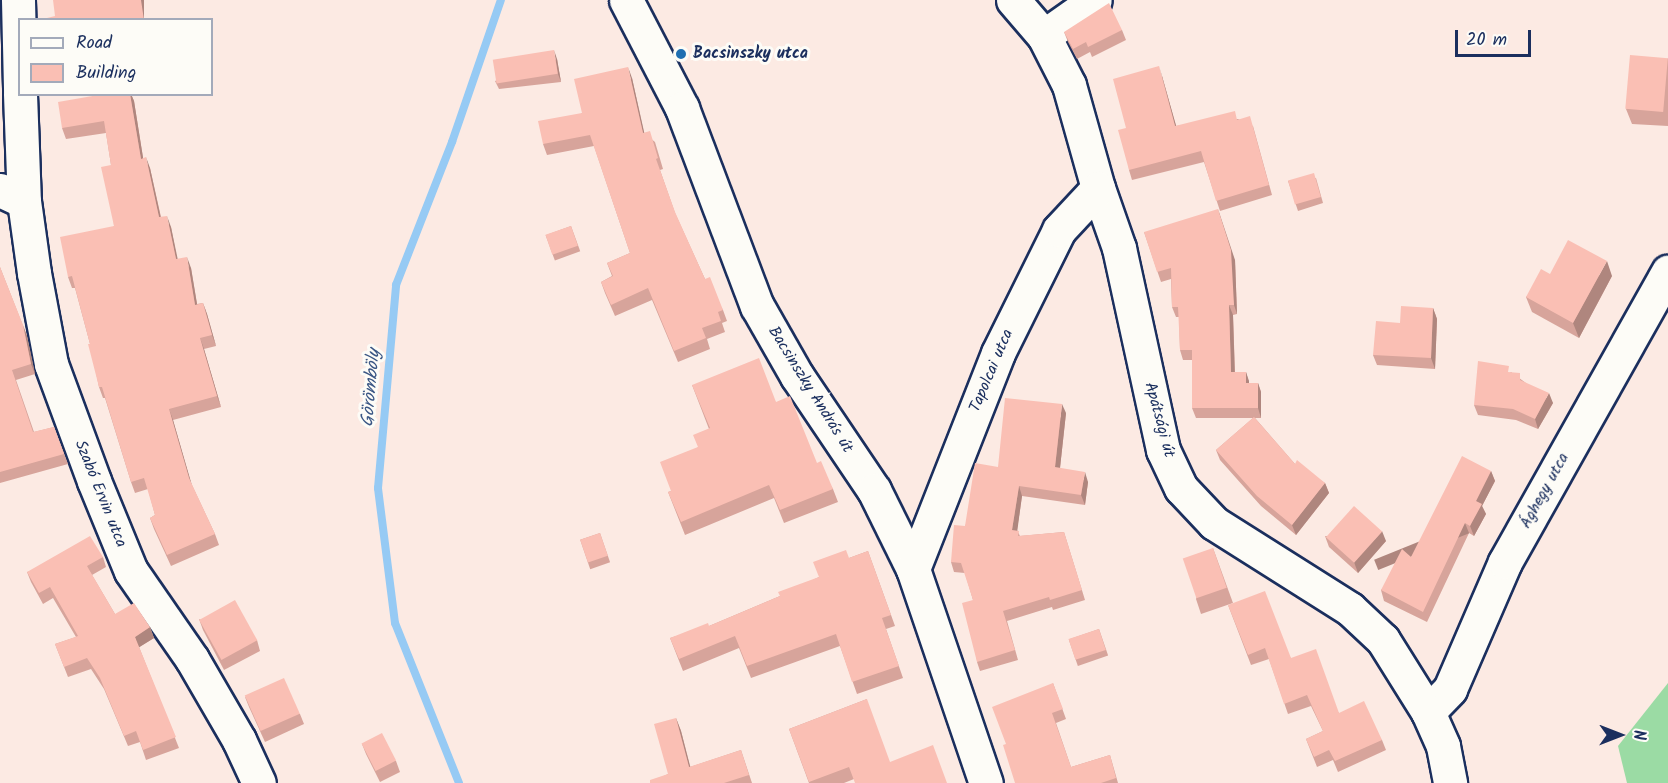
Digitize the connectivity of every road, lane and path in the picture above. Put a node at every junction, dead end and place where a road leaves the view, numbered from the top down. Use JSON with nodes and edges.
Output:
{"nodes":[{"id":1,"x":18,"y":0,"type":"edge"},
{"id":2,"x":626,"y":0,"type":"edge"},
{"id":3,"x":1013,"y":0,"type":"edge"},
{"id":4,"x":1095,"y":0,"type":"edge"},
{"id":5,"x":18,"y":18,"type":"edge"},
{"id":6,"x":1044,"y":36,"type":"junction"},
{"id":7,"x":20,"y":96,"type":"edge"},
{"id":8,"x":1098,"y":188,"type":"junction"},
{"id":9,"x":12,"y":195,"type":"edge"},
{"id":10,"x":1668,"y":272,"type":"edge"},
{"id":11,"x":914,"y":569,"type":"junction"},
{"id":12,"x":1428,"y":712,"type":"junction"},
{"id":13,"x":259,"y":783,"type":"edge"},
{"id":14,"x":986,"y":783,"type":"edge"},
{"id":15,"x":1450,"y":783,"type":"edge"}],
"edges":[{"from":1,"to":5,"type":"street","name":"Szabó Ervin utca"},
{"from":2,"to":11,"type":"street","name":"Bacsinszky András út"},
{"from":3,"to":6,"type":"street","name":"Apátsági út"},
{"from":4,"to":6,"type":"street"},
{"from":6,"to":8,"type":"street","name":"Apátsági út"},
{"from":7,"to":9,"type":"street","name":"Szabó Ervin utca"},
{"from":8,"to":11,"type":"street","name":"Tapolcai utca"},
{"from":8,"to":12,"type":"street","name":"Apátsági út"},
{"from":9,"to":13,"type":"street","name":"Szabó Ervin utca"},
{"from":10,"to":12,"type":"street","name":"Ághegy utca"},
{"from":11,"to":14,"type":"street","name":"Bacsinszky András út"},
{"from":12,"to":15,"type":"street","name":"Apátsági út"}]}
